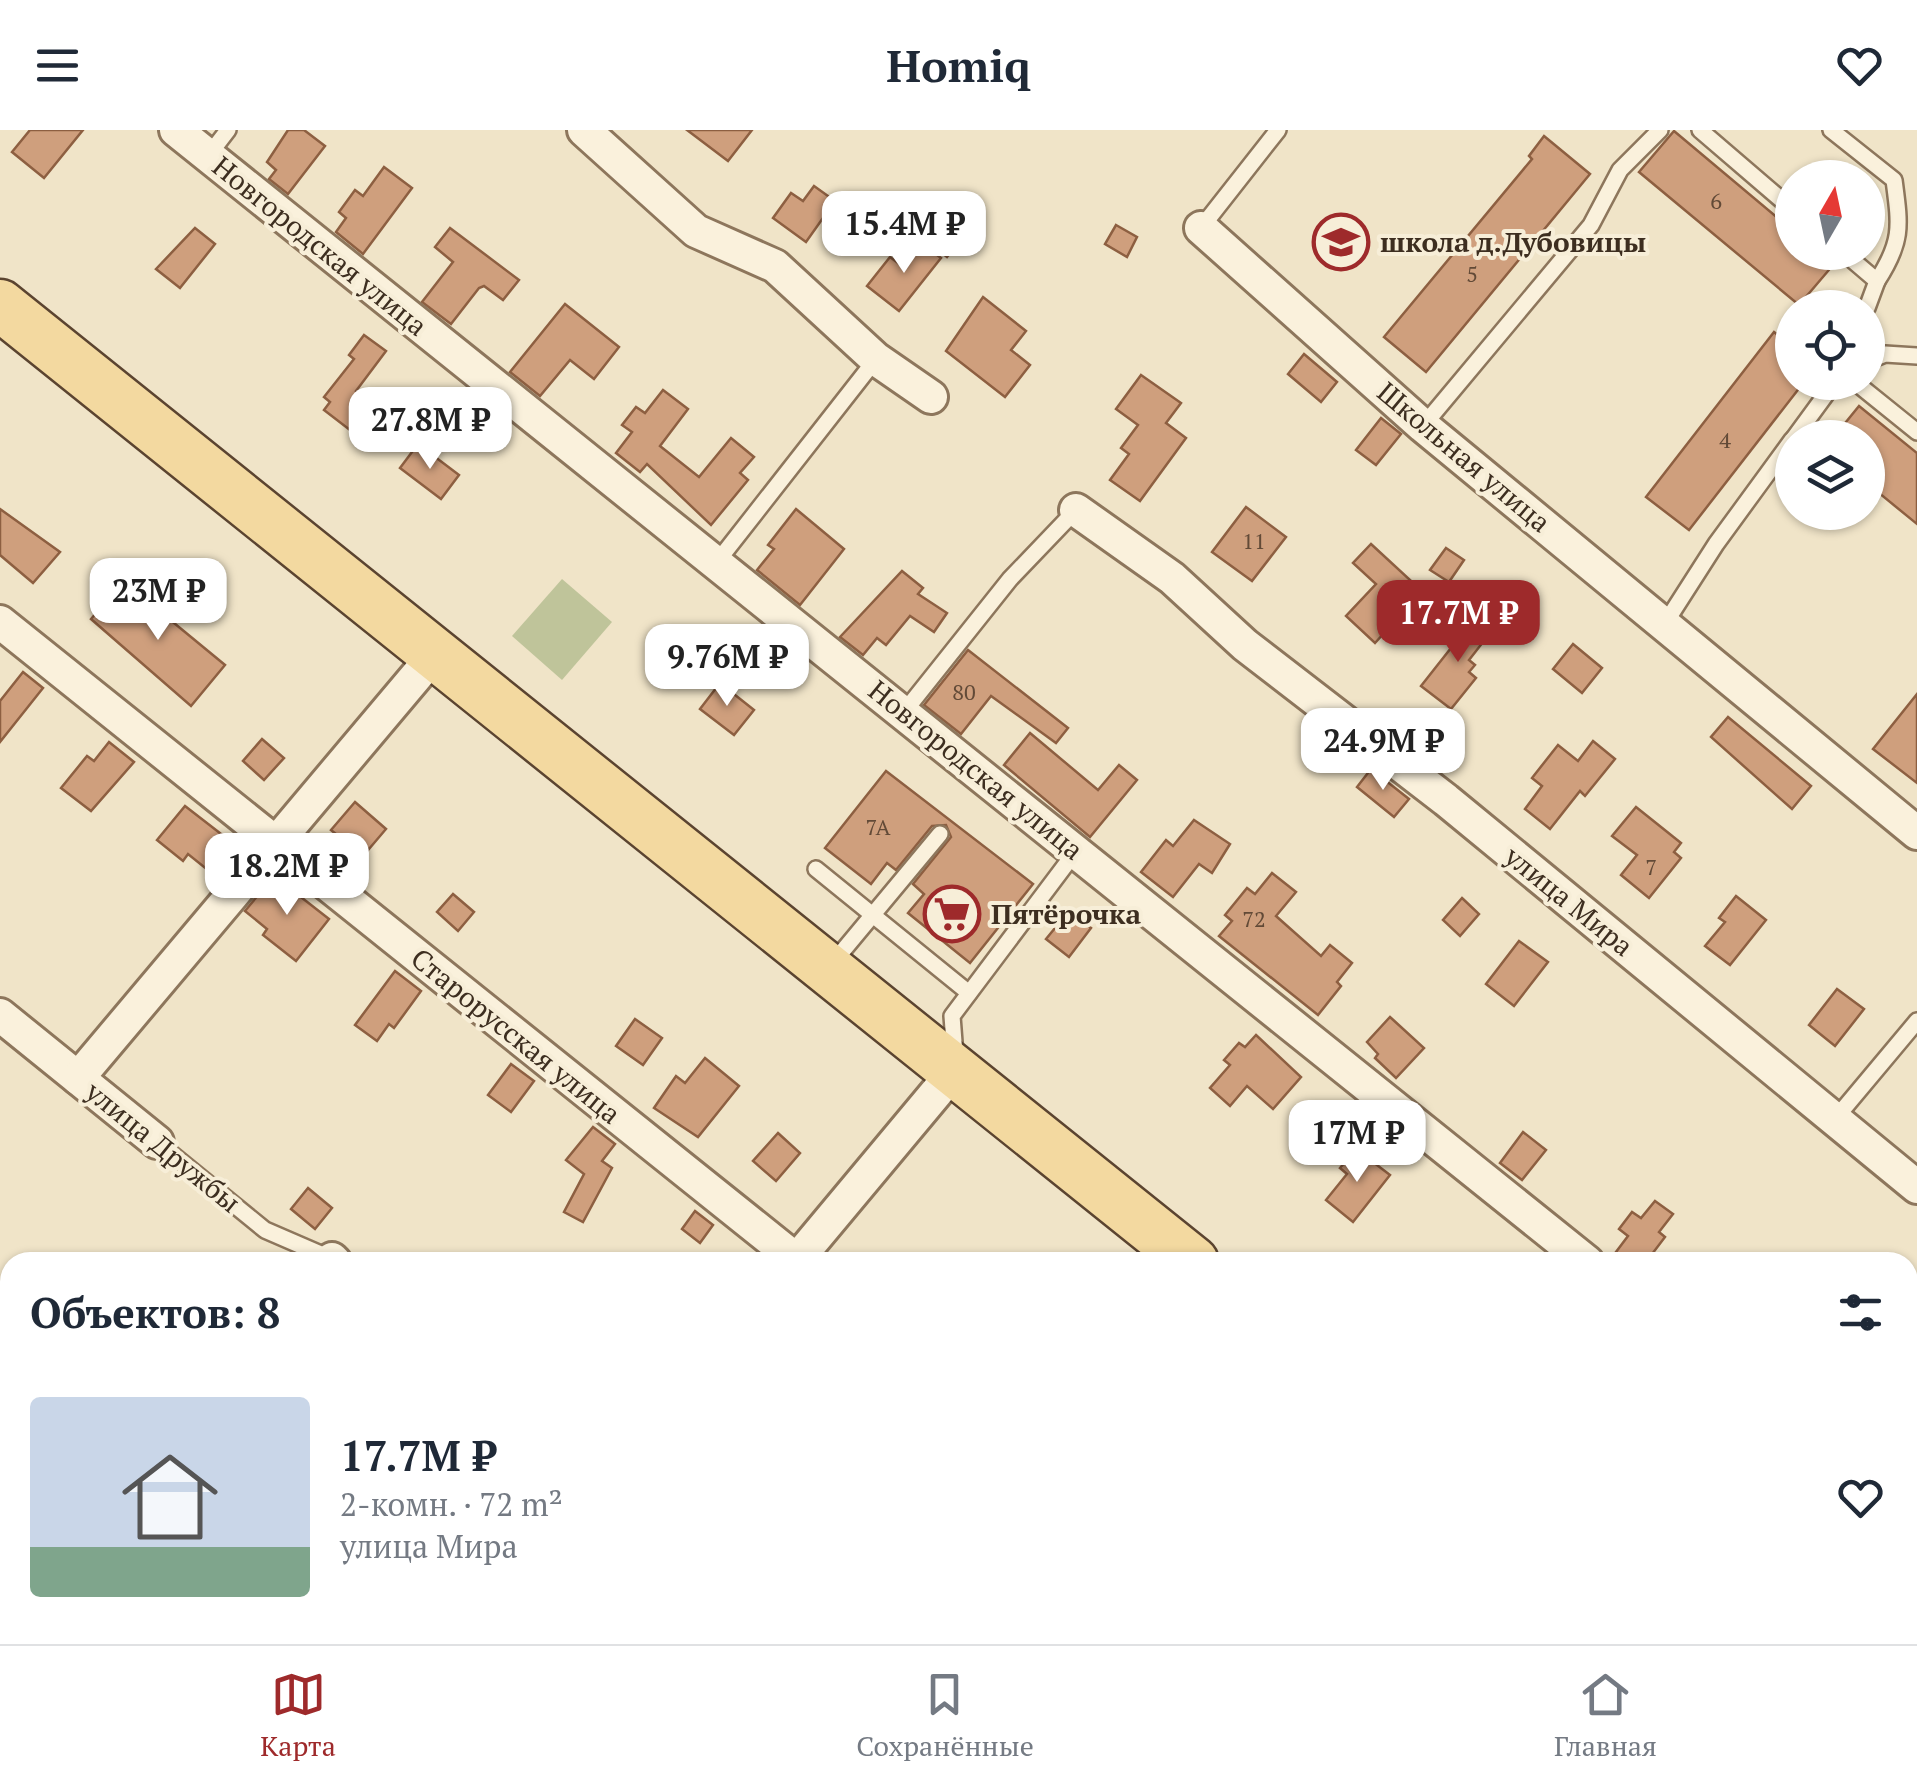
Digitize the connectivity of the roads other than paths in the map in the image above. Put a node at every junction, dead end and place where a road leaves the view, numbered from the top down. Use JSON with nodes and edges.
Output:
{"nodes":[{"id":1,"x":176,"y":130,"type":"edge"},
{"id":2,"x":228,"y":130,"type":"edge"},
{"id":3,"x":584,"y":130,"type":"edge"},
{"id":4,"x":1278,"y":130,"type":"edge"},
{"id":5,"x":1660,"y":130,"type":"edge"},
{"id":6,"x":1700,"y":130,"type":"edge"},
{"id":7,"x":1830,"y":130,"type":"edge"},
{"id":8,"x":208,"y":156,"type":"junction"},
{"id":9,"x":1775,"y":195,"type":"edge"},
{"id":10,"x":1200,"y":228,"type":"joint"},
{"id":11,"x":1863,"y":270,"type":"edge"},
{"id":12,"x":1877,"y":282,"type":"junction"},
{"id":13,"x":1874,"y":290,"type":"edge"},
{"id":14,"x":0,"y":305,"type":"edge"},
{"id":15,"x":1885,"y":354,"type":"edge"},
{"id":16,"x":1917,"y":356,"type":"edge"},
{"id":17,"x":876,"y":359,"type":"junction"},
{"id":18,"x":931,"y":397,"type":"dead end"},
{"id":19,"x":1877,"y":400,"type":"edge"},
{"id":20,"x":1423,"y":426,"type":"junction"},
{"id":21,"x":1917,"y":432,"type":"edge"},
{"id":22,"x":1775,"y":465,"type":"edge"},
{"id":23,"x":1076,"y":510,"type":"joint"},
{"id":24,"x":717,"y":562,"type":"junction"},
{"id":25,"x":0,"y":622,"type":"edge"},
{"id":26,"x":1666,"y":622,"type":"junction"},
{"id":27,"x":435,"y":654,"type":"junction"},
{"id":28,"x":904,"y":712,"type":"junction"},
{"id":29,"x":1916,"y":829,"type":"edge"},
{"id":30,"x":940,"y":834,"type":"dead end"},
{"id":31,"x":273,"y":842,"type":"junction"},
{"id":32,"x":1076,"y":851,"type":"junction"},
{"id":33,"x":816,"y":869,"type":"dead end"},
{"id":34,"x":873,"y":915,"type":"junction"},
{"id":35,"x":828,"y":968,"type":"junction"},
{"id":36,"x":969,"y":993,"type":"junction"},
{"id":37,"x":0,"y":1015,"type":"edge"},
{"id":38,"x":1917,"y":1021,"type":"edge"},
{"id":39,"x":956,"y":1070,"type":"junction"},
{"id":40,"x":78,"y":1078,"type":"junction"},
{"id":41,"x":1834,"y":1119,"type":"junction"},
{"id":42,"x":157,"y":1142,"type":"joint"},
{"id":43,"x":1917,"y":1188,"type":"edge"},
{"id":44,"x":313,"y":1252,"type":"edge"},
{"id":45,"x":785,"y":1252,"type":"edge"},
{"id":46,"x":805,"y":1252,"type":"edge"},
{"id":47,"x":1181,"y":1252,"type":"edge"},
{"id":48,"x":1575,"y":1252,"type":"edge"}],
"edges":[{"from":1,"to":8,"type":"street","name":"Новгородская улица"},
{"from":2,"to":8,"type":"lane"},
{"from":3,"to":17,"type":"street"},
{"from":4,"to":10,"type":"lane"},
{"from":5,"to":20,"type":"lane"},
{"from":6,"to":9,"type":"lane"},
{"from":7,"to":12,"type":"lane"},
{"from":8,"to":24,"type":"street","name":"Новгородская улица"},
{"from":10,"to":20,"type":"street","name":"Школьная улица"},
{"from":11,"to":12,"type":"lane"},
{"from":12,"to":13,"type":"lane"},
{"from":14,"to":27,"type":"main road"},
{"from":15,"to":16,"type":"lane"},
{"from":17,"to":18,"type":"street"},
{"from":17,"to":24,"type":"lane"},
{"from":19,"to":21,"type":"lane"},
{"from":20,"to":26,"type":"street","name":"Школьная улица"},
{"from":22,"to":26,"type":"lane"},
{"from":23,"to":28,"type":"lane"},
{"from":23,"to":41,"type":"street","name":"улица Мира"},
{"from":24,"to":28,"type":"street","name":"Новгородская улица"},
{"from":25,"to":31,"type":"street","name":"Старорусская улица"},
{"from":26,"to":29,"type":"street","name":"Школьная улица"},
{"from":27,"to":31,"type":"street"},
{"from":27,"to":35,"type":"main road"},
{"from":28,"to":32,"type":"street","name":"Новгородская улица"},
{"from":30,"to":34,"type":"lane"},
{"from":31,"to":40,"type":"street"},
{"from":31,"to":45,"type":"street","name":"Старорусская улица"},
{"from":32,"to":36,"type":"lane"},
{"from":32,"to":48,"type":"street","name":"Новгородская улица"},
{"from":33,"to":34,"type":"lane"},
{"from":34,"to":35,"type":"lane"},
{"from":34,"to":36,"type":"lane"},
{"from":35,"to":39,"type":"main road"},
{"from":36,"to":39,"type":"lane"},
{"from":37,"to":40,"type":"street","name":"улица Дружбы"},
{"from":38,"to":41,"type":"lane"},
{"from":39,"to":46,"type":"street"},
{"from":39,"to":47,"type":"main road"},
{"from":40,"to":42,"type":"street","name":"улица Дружбы"},
{"from":41,"to":43,"type":"street","name":"улица Мира"},
{"from":42,"to":44,"type":"lane","name":"улица Дружбы"}]}
